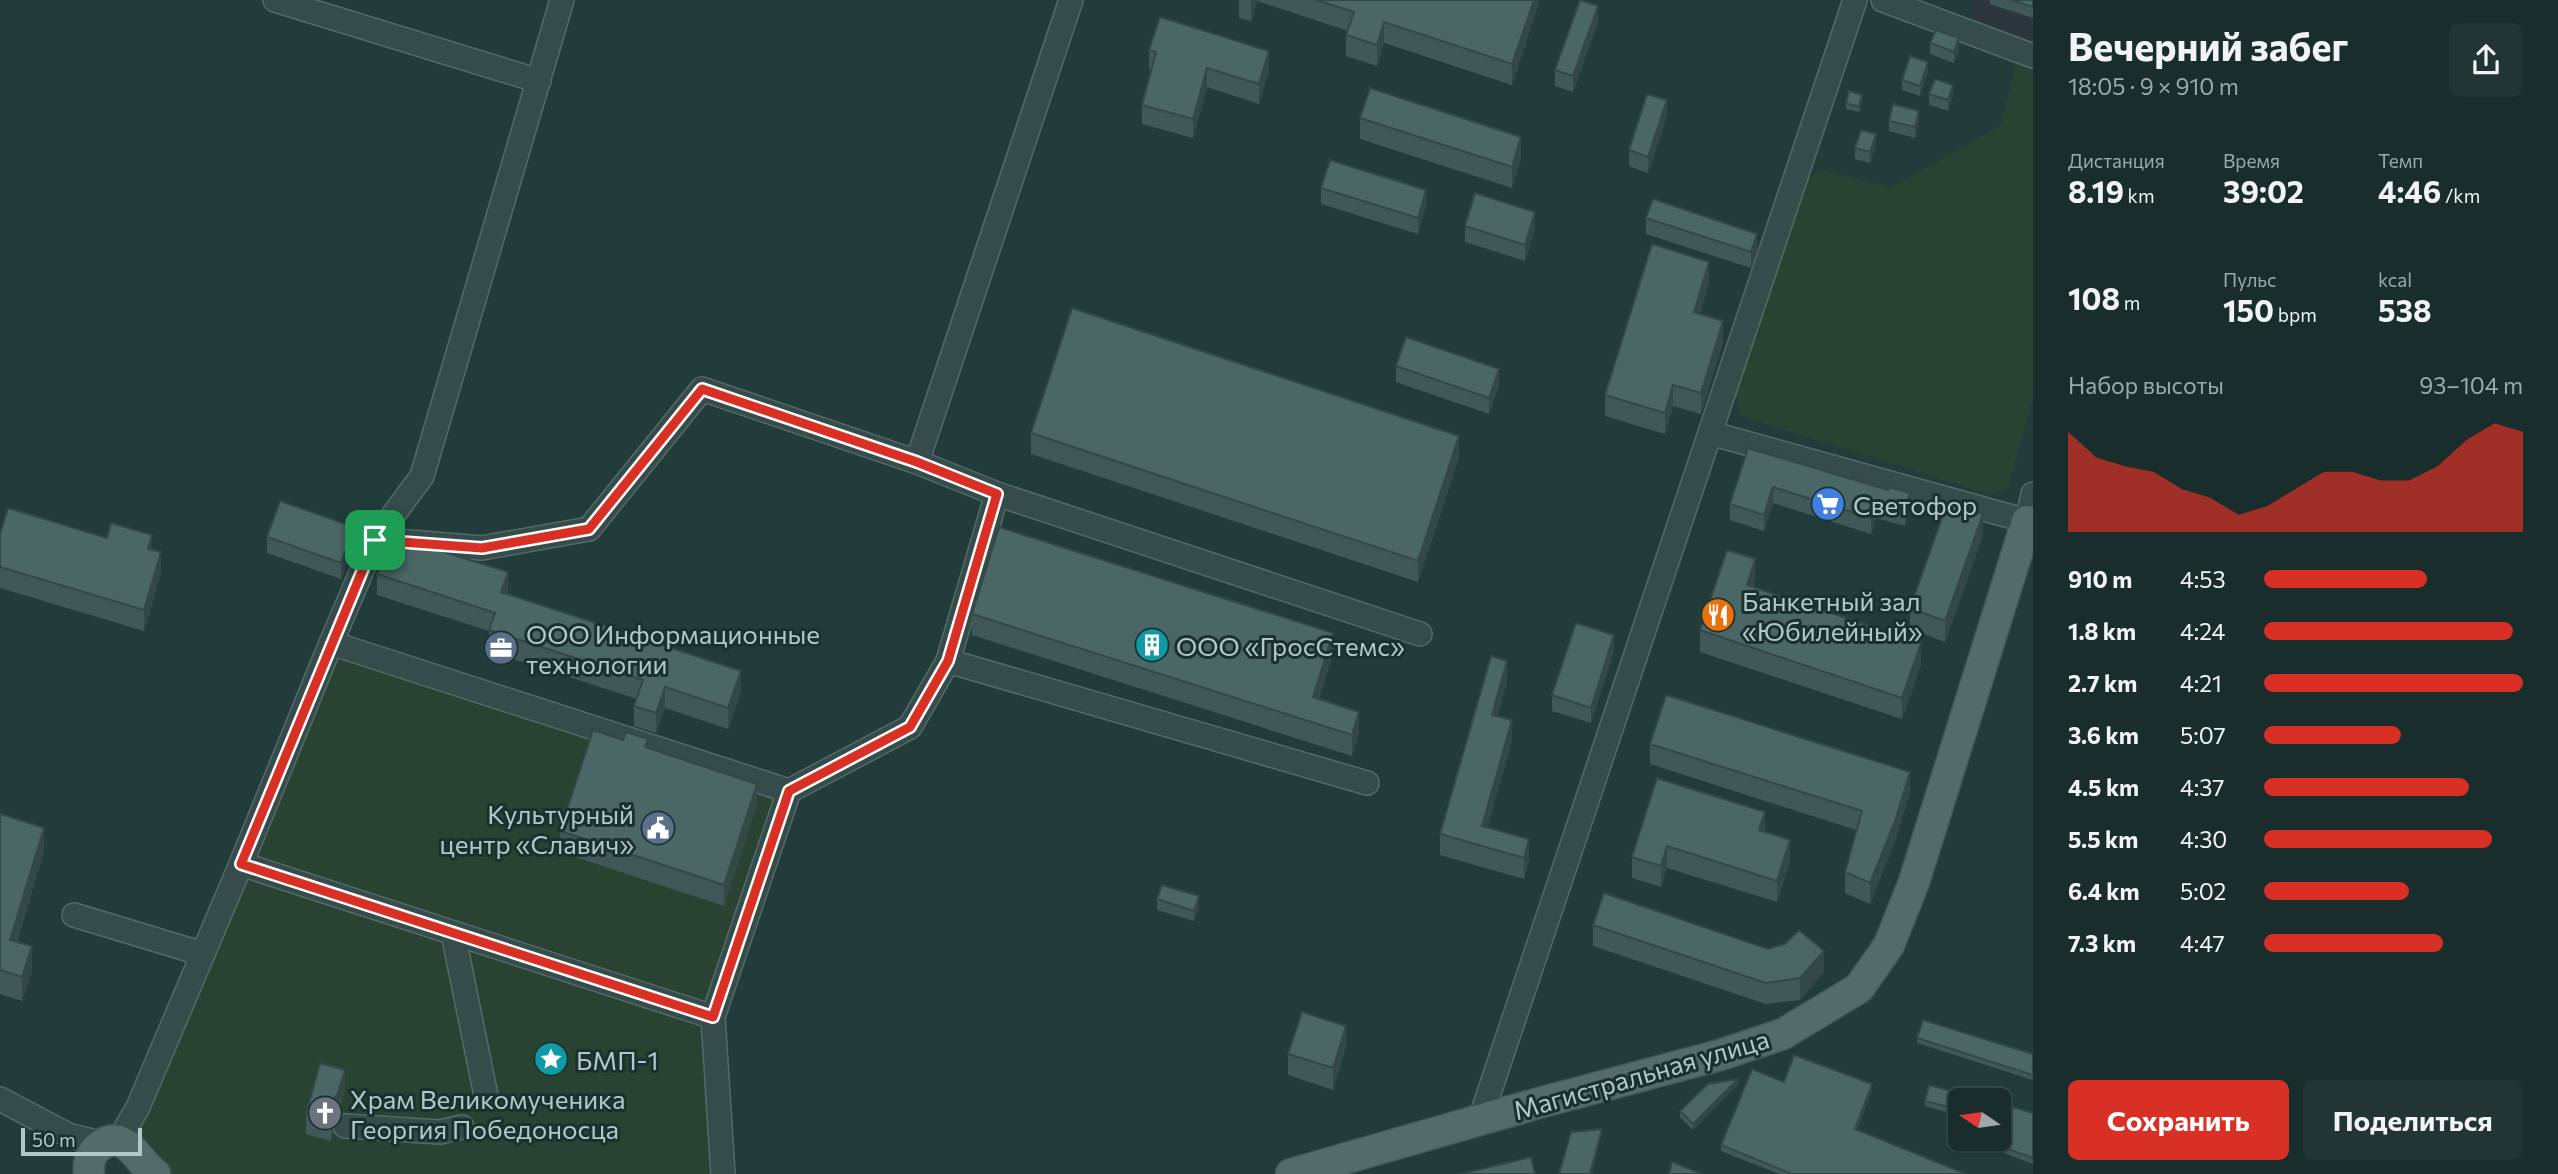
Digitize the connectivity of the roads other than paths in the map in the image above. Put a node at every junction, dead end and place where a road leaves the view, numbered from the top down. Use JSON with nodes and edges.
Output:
{"nodes":[{"id":1,"x":275,"y":0,"type":"edge"},
{"id":2,"x":562,"y":0,"type":"edge"},
{"id":3,"x":1071,"y":0,"type":"edge"},
{"id":4,"x":1855,"y":0,"type":"edge"},
{"id":5,"x":1883,"y":0,"type":"edge"},
{"id":6,"x":2033,"y":56,"type":"edge"},
{"id":7,"x":539,"y":80,"type":"junction"},
{"id":8,"x":1710,"y":433,"type":"junction"},
{"id":9,"x":917,"y":462,"type":"junction"},
{"id":10,"x":997,"y":494,"type":"junction"},
{"id":11,"x":2031,"y":513,"type":"edge"},
{"id":12,"x":375,"y":540,"type":"junction"},
{"id":13,"x":1420,"y":634,"type":"dead end"},
{"id":14,"x":331,"y":643,"type":"junction"},
{"id":15,"x":948,"y":661,"type":"junction"},
{"id":16,"x":1367,"y":783,"type":"dead end"},
{"id":17,"x":789,"y":791,"type":"junction"},
{"id":18,"x":241,"y":864,"type":"junction"},
{"id":19,"x":74,"y":915,"type":"dead end"},
{"id":20,"x":453,"y":933,"type":"junction"},
{"id":21,"x":210,"y":944,"type":"junction"},
{"id":22,"x":713,"y":1017,"type":"junction"},
{"id":23,"x":486,"y":1096,"type":"dead end"},
{"id":24,"x":0,"y":1099,"type":"edge"},
{"id":25,"x":138,"y":1107,"type":"junction"},
{"id":26,"x":1480,"y":1120,"type":"junction"},
{"id":27,"x":345,"y":1126,"type":"dead end"},
{"id":28,"x":462,"y":1127,"type":"dead end"},
{"id":29,"x":68,"y":1135,"type":"junction"},
{"id":30,"x":106,"y":1143,"type":"junction"},
{"id":31,"x":143,"y":1164,"type":"edge"},
{"id":32,"x":89,"y":1174,"type":"edge"},
{"id":33,"x":723,"y":1174,"type":"edge"},
{"id":34,"x":1291,"y":1174,"type":"edge"}],
"edges":[{"from":1,"to":7,"type":"street"},
{"from":2,"to":7,"type":"street"},
{"from":3,"to":9,"type":"street"},
{"from":4,"to":8,"type":"street"},
{"from":5,"to":6,"type":"street"},
{"from":7,"to":12,"type":"street"},
{"from":8,"to":11,"type":"street"},
{"from":8,"to":26,"type":"street"},
{"from":9,"to":10,"type":"street"},
{"from":9,"to":12,"type":"street"},
{"from":10,"to":13,"type":"street"},
{"from":10,"to":15,"type":"street"},
{"from":11,"to":26,"type":"main road","name":"Магистральная улица"},
{"from":12,"to":14,"type":"street"},
{"from":14,"to":17,"type":"street"},
{"from":14,"to":18,"type":"street"},
{"from":15,"to":16,"type":"street"},
{"from":15,"to":17,"type":"street"},
{"from":17,"to":22,"type":"street"},
{"from":18,"to":20,"type":"street"},
{"from":18,"to":21,"type":"street"},
{"from":19,"to":21,"type":"street"},
{"from":20,"to":22,"type":"street"},
{"from":20,"to":23,"type":"street"},
{"from":21,"to":25,"type":"street"},
{"from":22,"to":33,"type":"street"},
{"from":24,"to":29,"type":"street"},
{"from":25,"to":30,"type":"street"},
{"from":25,"to":31,"type":"street"},
{"from":26,"to":34,"type":"main road","name":"Магистральная улица"},
{"from":27,"to":28,"type":"street"},
{"from":29,"to":30,"type":"street"},
{"from":29,"to":32,"type":"street"},
{"from":30,"to":31,"type":"main road"},
{"from":30,"to":32,"type":"main road"}]}
